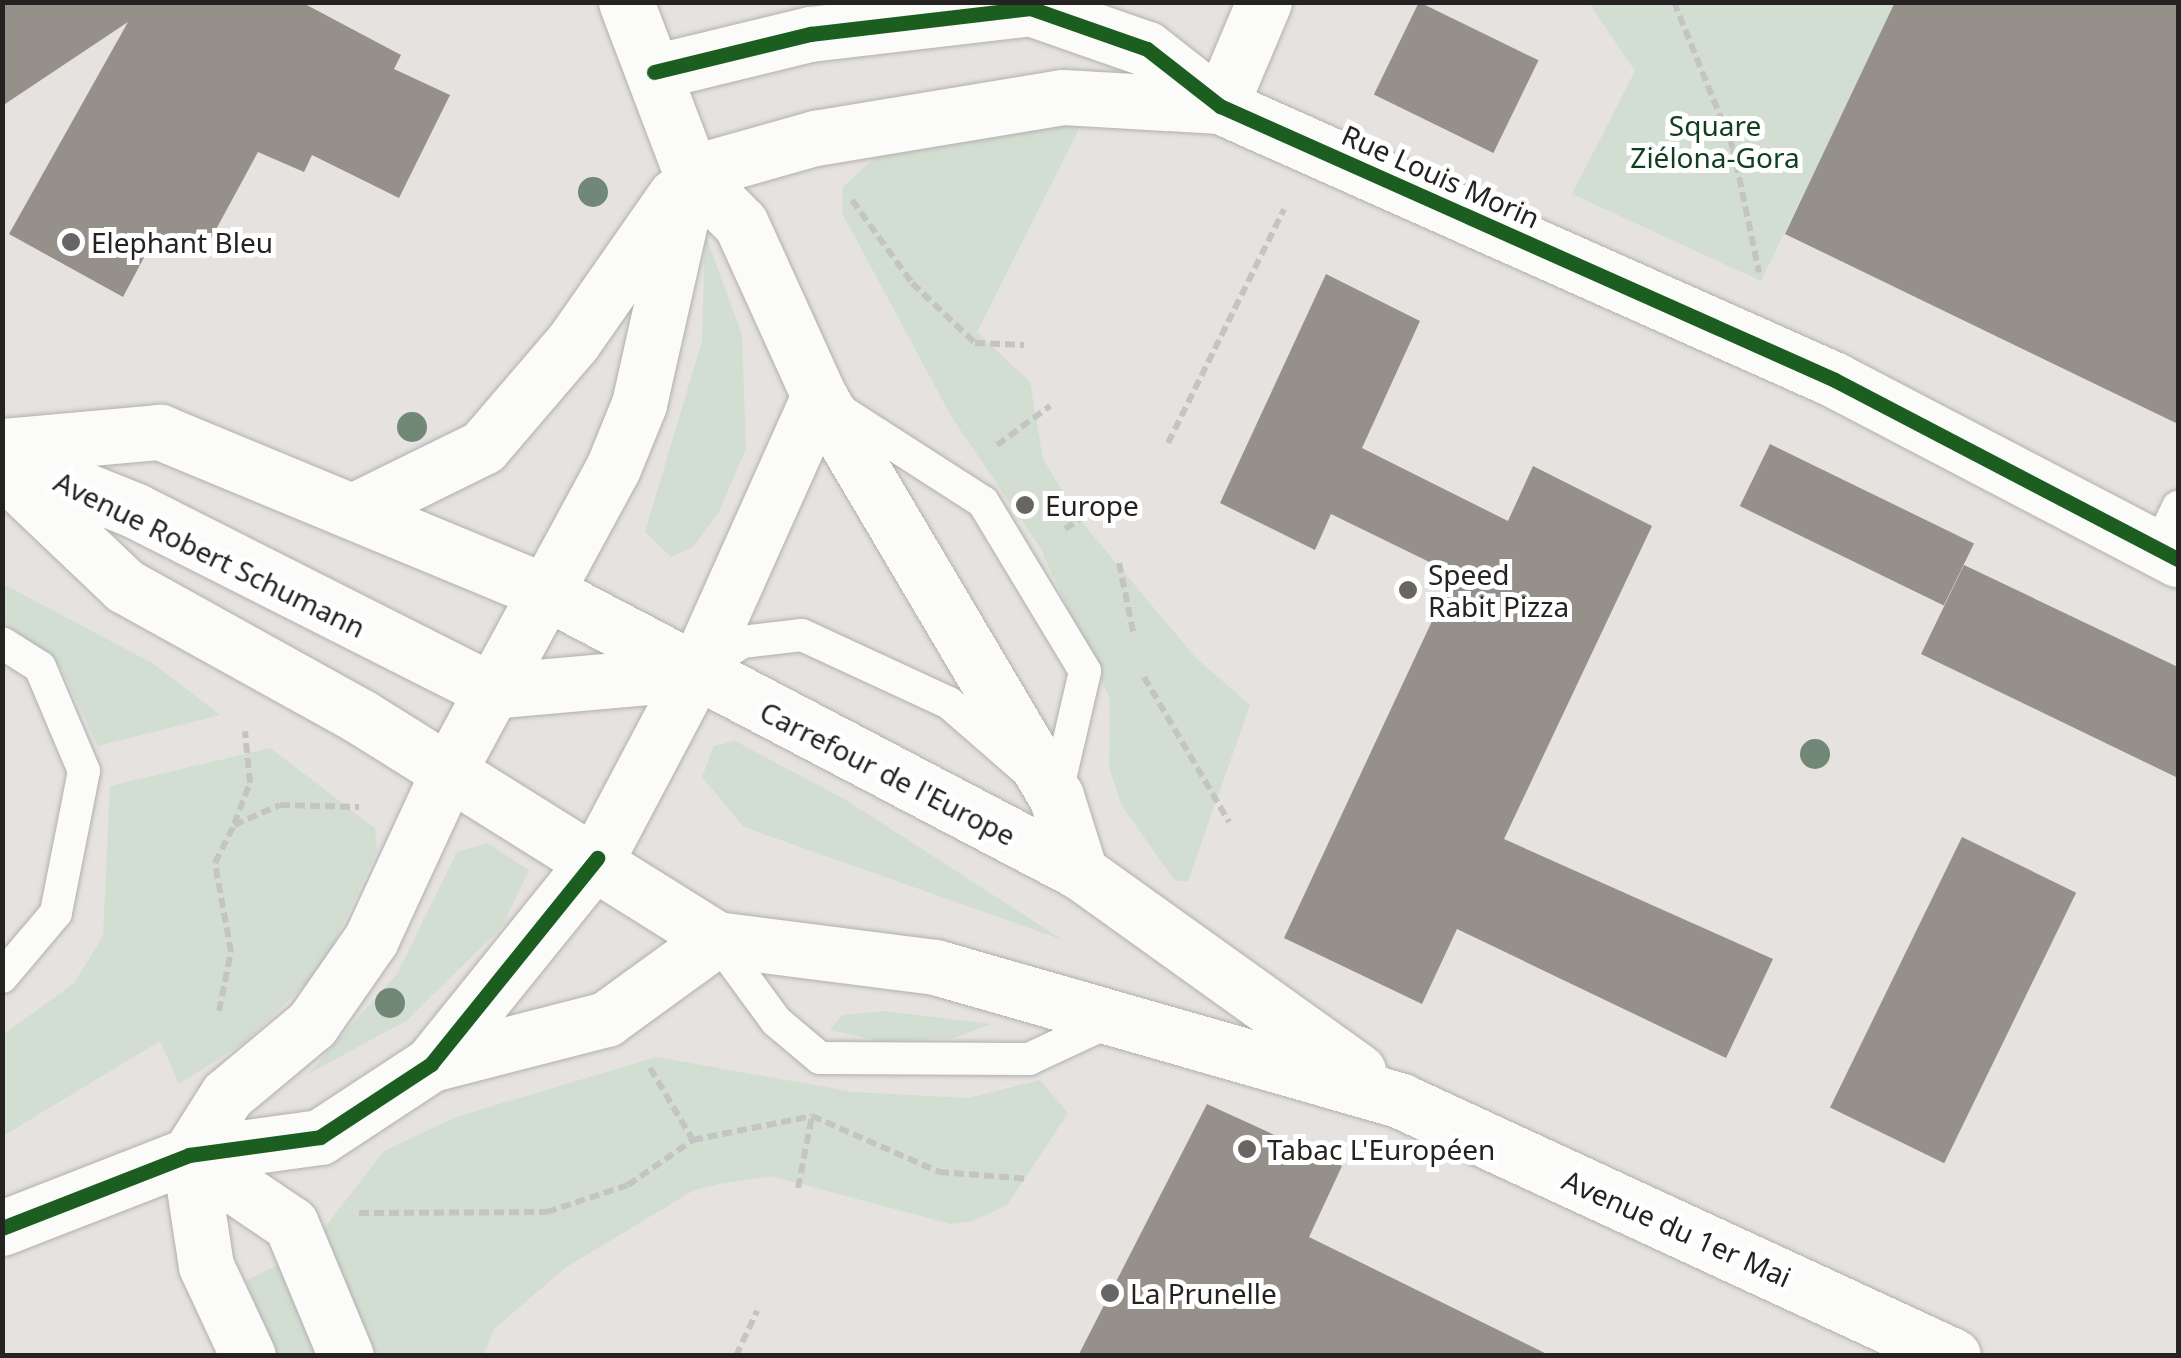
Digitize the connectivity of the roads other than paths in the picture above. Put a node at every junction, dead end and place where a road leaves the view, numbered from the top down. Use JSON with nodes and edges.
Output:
{"nodes":[{"id":1,"x":626,"y":2,"type":"edge"},
{"id":2,"x":1264,"y":2,"type":"edge"},
{"id":3,"x":654,"y":72,"type":"junction"},
{"id":4,"x":1220,"y":106,"type":"junction"},
{"id":5,"x":691,"y":172,"type":"junction"},
{"id":6,"x":818,"y":396,"type":"junction"},
{"id":7,"x":2,"y":446,"type":"edge"},
{"id":8,"x":2,"y":457,"type":"edge"},
{"id":9,"x":2,"y":469,"type":"edge"},
{"id":10,"x":356,"y":510,"type":"junction"},
{"id":11,"x":2172,"y":538,"type":"edge"},
{"id":12,"x":548,"y":593,"type":"junction"},
{"id":13,"x":2,"y":643,"type":"edge"},
{"id":14,"x":695,"y":673,"type":"junction"},
{"id":15,"x":492,"y":692,"type":"junction"},
{"id":16,"x":449,"y":770,"type":"junction"},
{"id":17,"x":1056,"y":796,"type":"junction"},
{"id":18,"x":596,"y":858,"type":"junction"},
{"id":19,"x":1080,"y":872,"type":"junction"},
{"id":20,"x":716,"y":939,"type":"junction"},
{"id":21,"x":2,"y":977,"type":"edge"},
{"id":22,"x":1125,"y":1015,"type":"junction"},
{"id":23,"x":431,"y":1064,"type":"junction"},
{"id":24,"x":1402,"y":1101,"type":"junction"},
{"id":25,"x":190,"y":1155,"type":"junction"},
{"id":26,"x":2,"y":1228,"type":"edge"},
{"id":27,"x":248,"y":1356,"type":"edge"},
{"id":28,"x":346,"y":1356,"type":"edge"},
{"id":29,"x":1953,"y":1356,"type":"edge"}],
"edges":[{"from":1,"to":3,"type":"main road"},
{"from":2,"to":4,"type":"main road"},
{"from":3,"to":4,"type":"main road","name":"Rue Louis Morin"},
{"from":3,"to":5,"type":"main road"},
{"from":4,"to":5,"type":"main road","name":"Rue Louis Morin"},
{"from":4,"to":11,"type":"main road","name":"Rue Louis Morin"},
{"from":5,"to":6,"type":"main road"},
{"from":5,"to":10,"type":"main road"},
{"from":5,"to":12,"type":"main road"},
{"from":6,"to":14,"type":"main road"},
{"from":6,"to":17,"type":"main road"},
{"from":6,"to":17,"type":"lane"},
{"from":7,"to":10,"type":"main road","name":"Avenue Robert Schumann"},
{"from":8,"to":15,"type":"main road","name":"Avenue Robert Schumann"},
{"from":9,"to":16,"type":"main road"},
{"from":10,"to":12,"type":"main road","name":"Carrefour de l'Europe"},
{"from":12,"to":14,"type":"main road","name":"Carrefour de l'Europe"},
{"from":12,"to":15,"type":"main road"},
{"from":13,"to":21,"type":"lane"},
{"from":14,"to":15,"type":"main road"},
{"from":14,"to":17,"type":"lane"},
{"from":14,"to":18,"type":"main road"},
{"from":14,"to":19,"type":"main road","name":"Carrefour de l'Europe"},
{"from":15,"to":16,"type":"main road"},
{"from":16,"to":18,"type":"main road"},
{"from":16,"to":25,"type":"main road"},
{"from":17,"to":19,"type":"main road"},
{"from":18,"to":20,"type":"main road"},
{"from":18,"to":23,"type":"main road"},
{"from":19,"to":24,"type":"main road","name":"Avenue du 1er Mai"},
{"from":20,"to":22,"type":"main road"},
{"from":20,"to":22,"type":"lane"},
{"from":20,"to":23,"type":"main road"},
{"from":22,"to":24,"type":"main road","name":"Avenue du 1er Mai"},
{"from":23,"to":25,"type":"main road"},
{"from":24,"to":29,"type":"main road","name":"Avenue du 1er Mai"},
{"from":25,"to":26,"type":"main road"},
{"from":25,"to":27,"type":"main road"},
{"from":25,"to":28,"type":"main road"}]}
